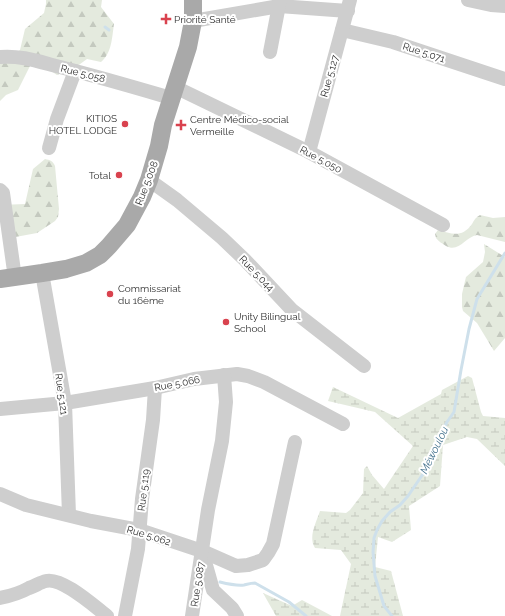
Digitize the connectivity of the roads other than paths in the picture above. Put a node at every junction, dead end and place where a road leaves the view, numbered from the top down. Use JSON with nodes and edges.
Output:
{"nodes":[{"id":1,"x":186,"y":0,"type":"edge"},
{"id":2,"x":193,"y":0,"type":"edge"},
{"id":3,"x":468,"y":0,"type":"edge"},
{"id":4,"x":280,"y":3,"type":"edge"},
{"id":5,"x":349,"y":5,"type":"edge"},
{"id":6,"x":505,"y":6,"type":"edge"},
{"id":7,"x":193,"y":21,"type":"junction"},
{"id":8,"x":342,"y":30,"type":"junction"},
{"id":9,"x":270,"y":52,"type":"dead end"},
{"id":10,"x":0,"y":57,"type":"edge"},
{"id":11,"x":75,"y":71,"type":"junction"},
{"id":12,"x":505,"y":79,"type":"edge"},
{"id":13,"x":170,"y":91,"type":"junction"},
{"id":14,"x":49,"y":148,"type":"dead end"},
{"id":15,"x":309,"y":152,"type":"junction"},
{"id":16,"x":149,"y":180,"type":"junction"},
{"id":17,"x":0,"y":190,"type":"edge"},
{"id":18,"x":443,"y":225,"type":"dead end"},
{"id":19,"x":5,"y":274,"type":"edge"},
{"id":20,"x":42,"y":274,"type":"junction"},
{"id":21,"x":364,"y":366,"type":"dead end"},
{"id":22,"x":224,"y":375,"type":"junction"},
{"id":23,"x":155,"y":388,"type":"junction"},
{"id":24,"x":65,"y":403,"type":"junction"},
{"id":25,"x":0,"y":409,"type":"edge"},
{"id":26,"x":344,"y":424,"type":"dead end"},
{"id":27,"x":295,"y":442,"type":"dead end"},
{"id":28,"x":0,"y":494,"type":"edge"},
{"id":29,"x":69,"y":515,"type":"junction"},
{"id":30,"x":139,"y":530,"type":"junction"},
{"id":31,"x":202,"y":551,"type":"junction"},
{"id":32,"x":0,"y":598,"type":"edge"},
{"id":33,"x":107,"y":616,"type":"edge"},
{"id":34,"x":125,"y":616,"type":"edge"},
{"id":35,"x":192,"y":616,"type":"edge"},
{"id":36,"x":237,"y":616,"type":"edge"}],
"edges":[{"from":1,"to":13,"type":"main road","name":"Rue 5.008"},
{"from":2,"to":7,"type":"main road","name":"Rue 5.008"},
{"from":3,"to":6,"type":"street"},
{"from":4,"to":5,"type":"street"},
{"from":4,"to":7,"type":"street"},
{"from":4,"to":9,"type":"street"},
{"from":5,"to":8,"type":"street","name":"Rue 5.127"},
{"from":7,"to":13,"type":"main road","name":"Rue 5.008"},
{"from":8,"to":12,"type":"street","name":"Rue 5.071"},
{"from":8,"to":15,"type":"street","name":"Rue 5.127"},
{"from":10,"to":11,"type":"street","name":"Rue 5.058"},
{"from":11,"to":13,"type":"street","name":"Rue 5.058"},
{"from":11,"to":14,"type":"street"},
{"from":13,"to":15,"type":"street","name":"Rue 5.050"},
{"from":13,"to":16,"type":"main road","name":"Rue 5.008"},
{"from":13,"to":19,"type":"main road","name":"Rue 5.008"},
{"from":15,"to":18,"type":"street","name":"Rue 5.050"},
{"from":16,"to":20,"type":"main road","name":"Rue 5.008"},
{"from":16,"to":21,"type":"street","name":"Rue 5.044"},
{"from":17,"to":19,"type":"street"},
{"from":19,"to":20,"type":"main road","name":"Rue 5.008"},
{"from":20,"to":24,"type":"street","name":"Rue 5.121"},
{"from":22,"to":23,"type":"street","name":"Rue 5.066"},
{"from":22,"to":26,"type":"street","name":"Rue 5.066"},
{"from":22,"to":31,"type":"street","name":"Rue 5.087"},
{"from":23,"to":24,"type":"street","name":"Rue 5.066"},
{"from":23,"to":30,"type":"street","name":"Rue 5.119"},
{"from":24,"to":25,"type":"street","name":"Rue 5.066"},
{"from":24,"to":29,"type":"street","name":"Rue 5.121"},
{"from":27,"to":31,"type":"street"},
{"from":28,"to":29,"type":"street","name":"Rue 5.062"},
{"from":29,"to":30,"type":"street","name":"Rue 5.062"},
{"from":30,"to":31,"type":"street","name":"Rue 5.062"},
{"from":30,"to":34,"type":"street","name":"Rue 5.119"},
{"from":31,"to":35,"type":"street","name":"Rue 5.087"},
{"from":31,"to":36,"type":"street"},
{"from":32,"to":33,"type":"street"}]}
